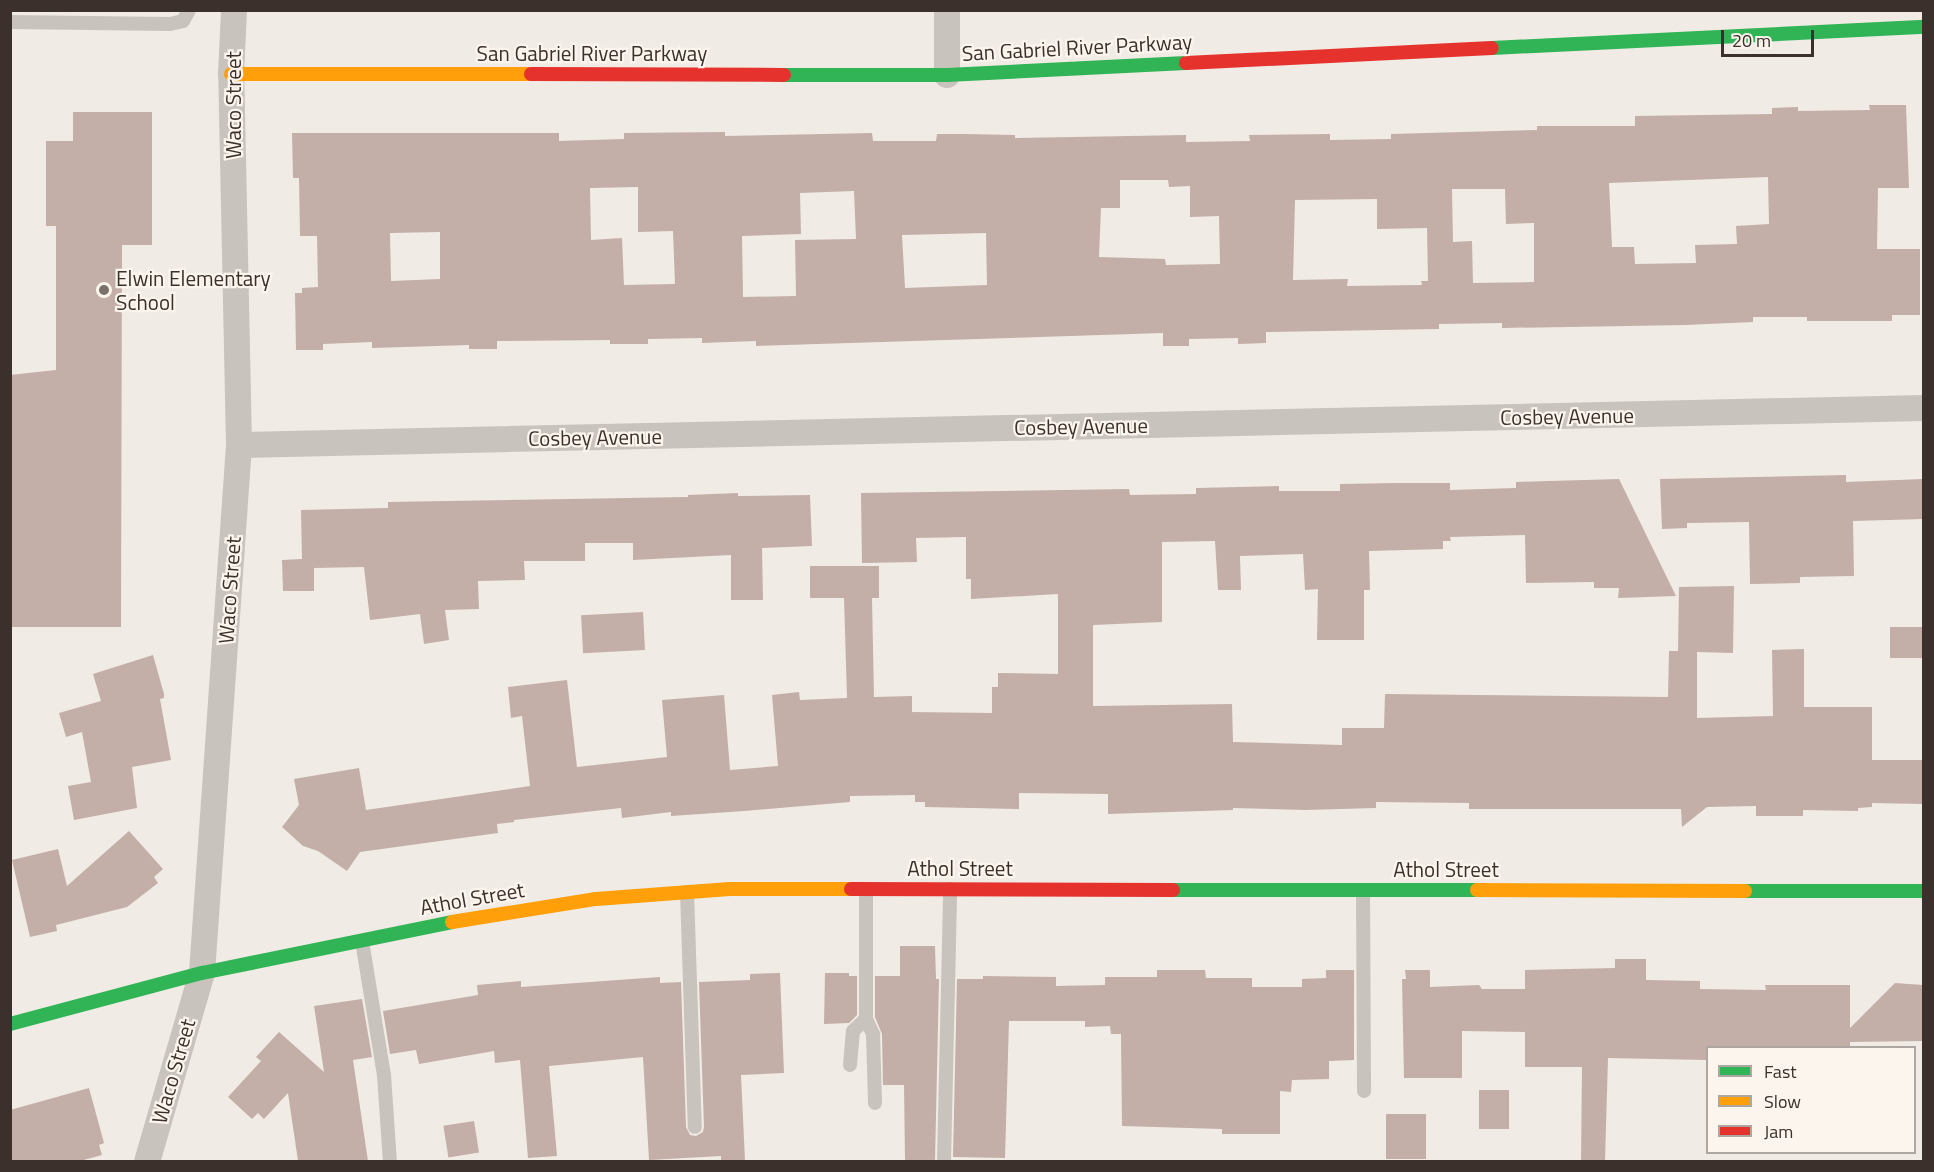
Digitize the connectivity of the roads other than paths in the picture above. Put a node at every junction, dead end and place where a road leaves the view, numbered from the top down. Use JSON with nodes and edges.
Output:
{"nodes":[{"id":1,"x":189,"y":10,"type":"edge"},
{"id":2,"x":234,"y":10,"type":"edge"},
{"id":3,"x":947,"y":10,"type":"edge"},
{"id":4,"x":10,"y":22,"type":"edge"},
{"id":5,"x":1923,"y":27,"type":"edge"},
{"id":6,"x":231,"y":74,"type":"junction"},
{"id":7,"x":947,"y":75,"type":"junction"},
{"id":8,"x":1923,"y":408,"type":"edge"},
{"id":9,"x":239,"y":445,"type":"junction"},
{"id":10,"x":866,"y":889,"type":"junction"},
{"id":11,"x":950,"y":889,"type":"junction"},
{"id":12,"x":1363,"y":890,"type":"junction"},
{"id":13,"x":1923,"y":891,"type":"edge"},
{"id":14,"x":687,"y":892,"type":"junction"},
{"id":15,"x":362,"y":941,"type":"junction"},
{"id":16,"x":202,"y":973,"type":"junction"},
{"id":17,"x":866,"y":1019,"type":"junction"},
{"id":18,"x":10,"y":1024,"type":"edge"},
{"id":19,"x":850,"y":1065,"type":"dead end"},
{"id":20,"x":1364,"y":1091,"type":"dead end"},
{"id":21,"x":875,"y":1103,"type":"dead end"},
{"id":22,"x":695,"y":1127,"type":"dead end"},
{"id":23,"x":147,"y":1161,"type":"edge"},
{"id":24,"x":390,"y":1161,"type":"edge"},
{"id":25,"x":944,"y":1161,"type":"edge"}],
"edges":[{"from":1,"to":4,"type":"lane"},
{"from":2,"to":6,"type":"street","name":"Waco Street"},
{"from":3,"to":7,"type":"street"},
{"from":5,"to":7,"type":"street","name":"San Gabriel River Parkway"},
{"from":6,"to":7,"type":"street","name":"San Gabriel River Parkway"},
{"from":6,"to":9,"type":"street","name":"Waco Street"},
{"from":8,"to":9,"type":"street","name":"Cosbey Avenue"},
{"from":9,"to":16,"type":"street","name":"Waco Street"},
{"from":10,"to":11,"type":"street","name":"Athol Street"},
{"from":10,"to":14,"type":"street","name":"Athol Street"},
{"from":10,"to":17,"type":"lane"},
{"from":11,"to":12,"type":"street","name":"Athol Street"},
{"from":11,"to":25,"type":"lane"},
{"from":12,"to":13,"type":"street","name":"Athol Street"},
{"from":12,"to":20,"type":"lane"},
{"from":14,"to":15,"type":"street","name":"Athol Street"},
{"from":14,"to":22,"type":"lane"},
{"from":15,"to":16,"type":"street","name":"Athol Street"},
{"from":15,"to":24,"type":"lane"},
{"from":16,"to":18,"type":"street","name":"Athol Street"},
{"from":16,"to":23,"type":"street","name":"Waco Street"},
{"from":17,"to":19,"type":"lane"},
{"from":17,"to":21,"type":"lane"}]}
